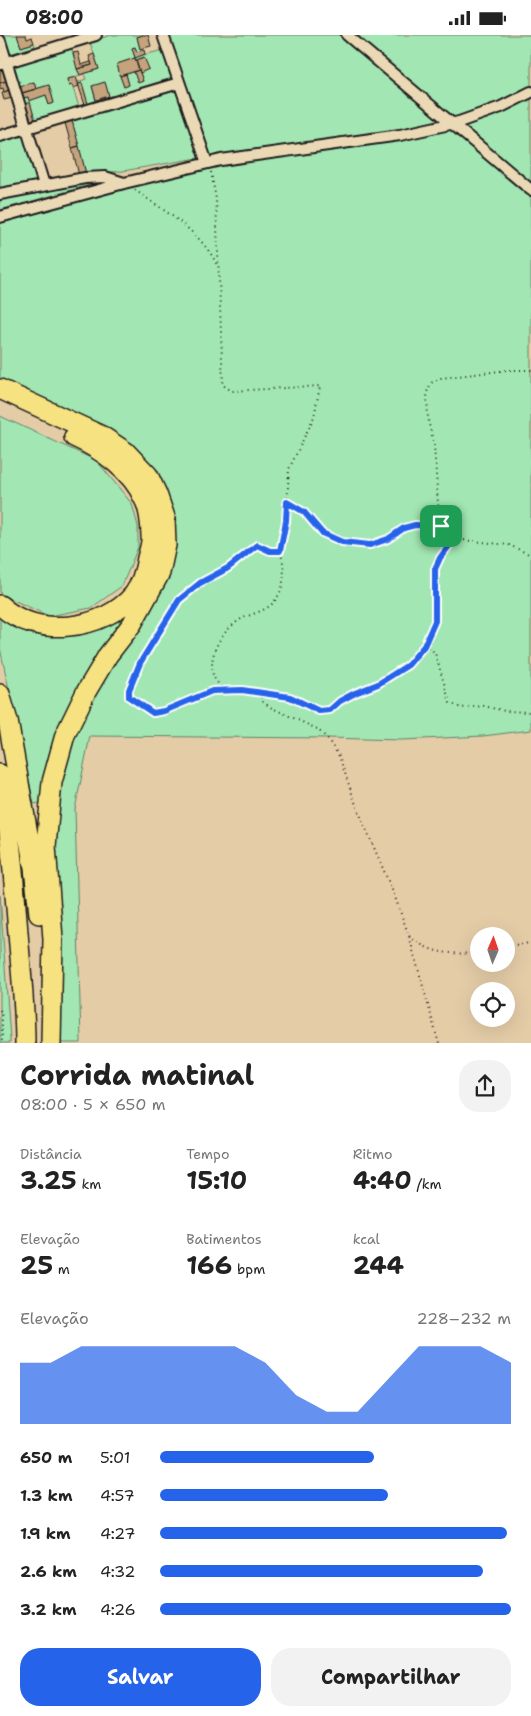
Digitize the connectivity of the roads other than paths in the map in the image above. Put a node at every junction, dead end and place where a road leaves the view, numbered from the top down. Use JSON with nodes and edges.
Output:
{"nodes":[{"id":1,"x":96,"y":35,"type":"edge"},
{"id":2,"x":163,"y":35,"type":"edge"},
{"id":3,"x":347,"y":35,"type":"edge"},
{"id":4,"x":0,"y":41,"type":"edge"},
{"id":5,"x":3,"y":63,"type":"edge"},
{"id":6,"x":179,"y":83,"type":"junction"},
{"id":7,"x":531,"y":92,"type":"edge"},
{"id":8,"x":451,"y":124,"type":"junction"},
{"id":9,"x":28,"y":127,"type":"junction"},
{"id":10,"x":0,"y":136,"type":"edge"},
{"id":11,"x":207,"y":163,"type":"junction"},
{"id":12,"x":124,"y":183,"type":"junction"},
{"id":13,"x":44,"y":185,"type":"junction"},
{"id":14,"x":531,"y":190,"type":"edge"},
{"id":15,"x":0,"y":194,"type":"edge"},
{"id":16,"x":0,"y":217,"type":"edge"},
{"id":17,"x":0,"y":389,"type":"edge"},
{"id":18,"x":0,"y":403,"type":"edge"},
{"id":19,"x":0,"y":605,"type":"edge"},
{"id":20,"x":0,"y":694,"type":"edge"},
{"id":21,"x":0,"y":774,"type":"edge"},
{"id":22,"x":0,"y":837,"type":"edge"},
{"id":23,"x":17,"y":914,"type":"junction"},
{"id":24,"x":51,"y":1025,"type":"junction"},
{"id":25,"x":25,"y":1043,"type":"edge"},
{"id":26,"x":51,"y":1043,"type":"edge"}],
"edges":[{"from":1,"to":5,"type":"street"},
{"from":2,"to":6,"type":"street"},
{"from":3,"to":8,"type":"street"},
{"from":4,"to":5,"type":"street"},
{"from":5,"to":9,"type":"street"},
{"from":6,"to":9,"type":"street"},
{"from":6,"to":11,"type":"street"},
{"from":7,"to":8,"type":"street"},
{"from":8,"to":11,"type":"street"},
{"from":8,"to":14,"type":"street"},
{"from":9,"to":10,"type":"street"},
{"from":9,"to":13,"type":"street"},
{"from":11,"to":12,"type":"street"},
{"from":12,"to":13,"type":"street"},
{"from":12,"to":16,"type":"street"},
{"from":13,"to":15,"type":"street"},
{"from":17,"to":24,"type":"highway"},
{"from":18,"to":19,"type":"highway"},
{"from":20,"to":24,"type":"highway"},
{"from":21,"to":23,"type":"highway"},
{"from":22,"to":23,"type":"highway"},
{"from":23,"to":25,"type":"highway"},
{"from":24,"to":26,"type":"highway"}]}
